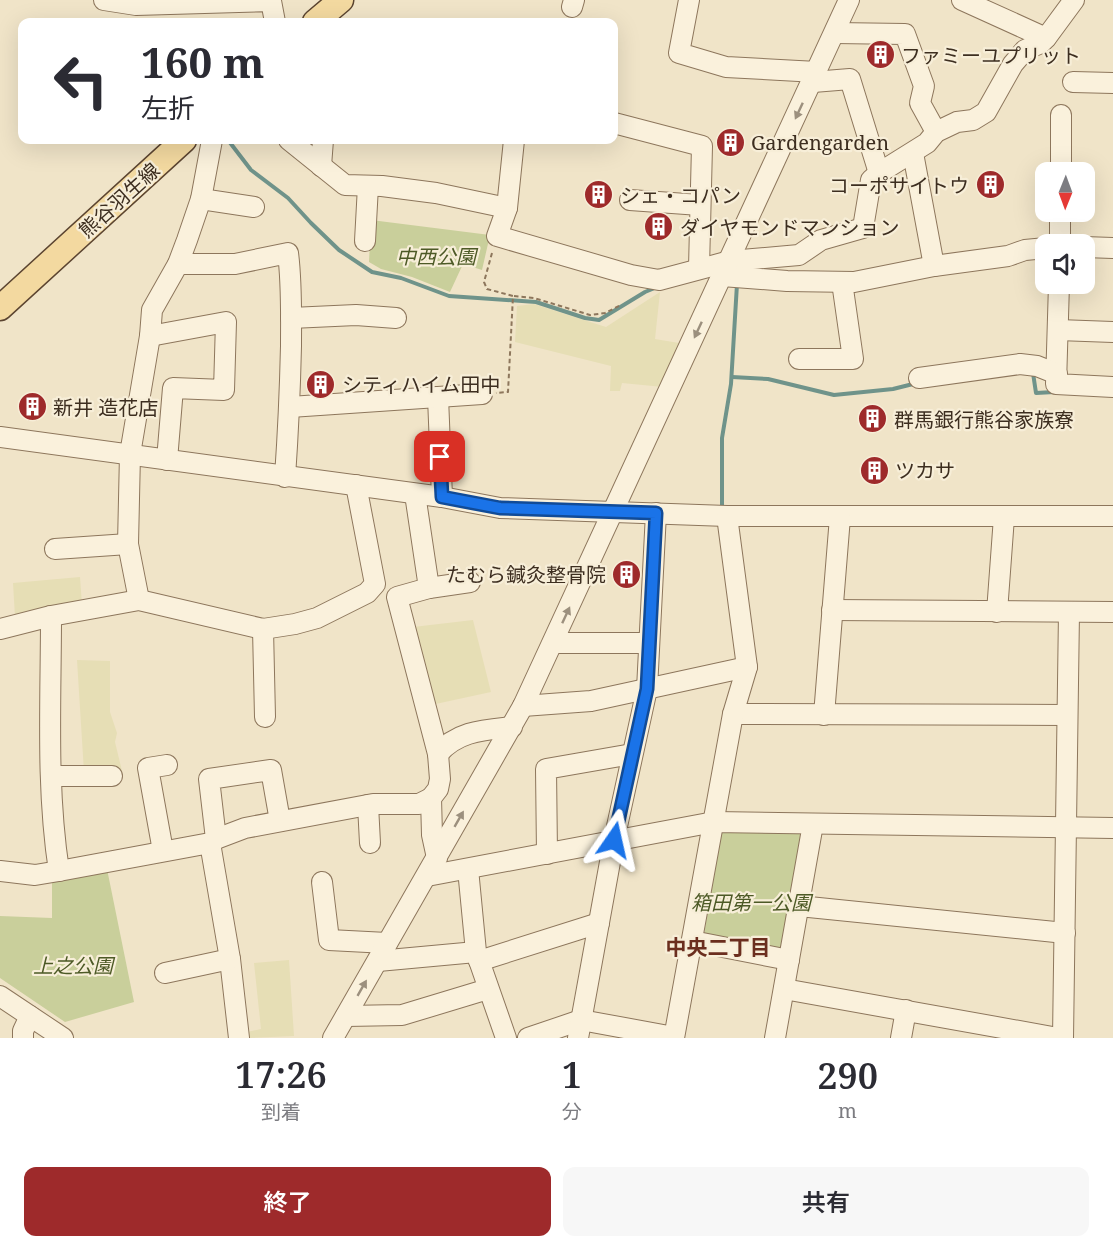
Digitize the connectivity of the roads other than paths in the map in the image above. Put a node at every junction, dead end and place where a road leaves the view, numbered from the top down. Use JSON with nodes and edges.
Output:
{"nodes":[{"id":1,"x":105,"y":0,"type":"edge"},
{"id":2,"x":341,"y":0,"type":"edge"},
{"id":3,"x":689,"y":0,"type":"edge"},
{"id":4,"x":849,"y":0,"type":"edge"},
{"id":5,"x":962,"y":0,"type":"edge"},
{"id":6,"x":1074,"y":0,"type":"edge"},
{"id":7,"x":272,"y":1,"type":"edge"},
{"id":8,"x":274,"y":18,"type":"edge"},
{"id":9,"x":320,"y":18,"type":"edge"},
{"id":10,"x":835,"y":33,"type":"junction"},
{"id":11,"x":1046,"y":38,"type":"junction"},
{"id":12,"x":815,"y":77,"type":"junction"},
{"id":13,"x":1073,"y":82,"type":"dead end"},
{"id":14,"x":1113,"y":83,"type":"edge"},
{"id":15,"x":1061,"y":115,"type":"dead end"},
{"id":16,"x":618,"y":124,"type":"edge"},
{"id":17,"x":936,"y":132,"type":"junction"},
{"id":18,"x":180,"y":144,"type":"edge"},
{"id":19,"x":211,"y":144,"type":"edge"},
{"id":20,"x":294,"y":144,"type":"edge"},
{"id":21,"x":323,"y":144,"type":"edge"},
{"id":22,"x":514,"y":144,"type":"edge"},
{"id":23,"x":914,"y":158,"type":"junction"},
{"id":24,"x":1061,"y":162,"type":"edge"},
{"id":25,"x":321,"y":166,"type":"junction"},
{"id":26,"x":879,"y":173,"type":"junction"},
{"id":27,"x":368,"y":186,"type":"junction"},
{"id":28,"x":201,"y":199,"type":"junction"},
{"id":29,"x":630,"y":200,"type":"dead end"},
{"id":30,"x":700,"y":205,"type":"junction"},
{"id":31,"x":254,"y":207,"type":"dead end"},
{"id":32,"x":507,"y":208,"type":"junction"},
{"id":33,"x":365,"y":241,"type":"dead end"},
{"id":34,"x":1095,"y":247,"type":"edge"},
{"id":35,"x":1113,"y":248,"type":"edge"},
{"id":36,"x":1035,"y":249,"type":"edge"},
{"id":37,"x":53,"y":260,"type":"junction"},
{"id":38,"x":178,"y":264,"type":"junction"},
{"id":39,"x":727,"y":266,"type":"junction"},
{"id":40,"x":934,"y":266,"type":"junction"},
{"id":41,"x":699,"y":268,"type":"junction"},
{"id":42,"x":843,"y":282,"type":"junction"},
{"id":43,"x":1059,"y":294,"type":"edge"},
{"id":44,"x":0,"y":303,"type":"edge"},
{"id":45,"x":0,"y":308,"type":"edge"},
{"id":46,"x":291,"y":318,"type":"junction"},
{"id":47,"x":396,"y":318,"type":"dead end"},
{"id":48,"x":1058,"y":330,"type":"junction"},
{"id":49,"x":1113,"y":332,"type":"edge"},
{"id":50,"x":150,"y":336,"type":"junction"},
{"id":51,"x":799,"y":359,"type":"dead end"},
{"id":52,"x":1057,"y":374,"type":"junction"},
{"id":53,"x":919,"y":378,"type":"dead end"},
{"id":54,"x":1113,"y":387,"type":"edge"},
{"id":55,"x":482,"y":394,"type":"road end"},
{"id":56,"x":438,"y":397,"type":"junction"},
{"id":57,"x":290,"y":406,"type":"junction"},
{"id":58,"x":0,"y":437,"type":"edge"},
{"id":59,"x":130,"y":454,"type":"junction"},
{"id":60,"x":167,"y":460,"type":"junction"},
{"id":61,"x":285,"y":477,"type":"junction"},
{"id":62,"x":356,"y":485,"type":"junction"},
{"id":63,"x":415,"y":494,"type":"junction"},
{"id":64,"x":442,"y":497,"type":"junction"},
{"id":65,"x":615,"y":511,"type":"junction"},
{"id":66,"x":656,"y":513,"type":"junction"},
{"id":67,"x":727,"y":516,"type":"junction"},
{"id":68,"x":1113,"y":516,"type":"edge"},
{"id":69,"x":840,"y":517,"type":"junction"},
{"id":70,"x":1004,"y":517,"type":"junction"},
{"id":71,"x":128,"y":544,"type":"junction"},
{"id":72,"x":55,"y":549,"type":"dead end"},
{"id":73,"x":470,"y":582,"type":"dead end"},
{"id":74,"x":375,"y":584,"type":"junction"},
{"id":75,"x":429,"y":588,"type":"junction"},
{"id":76,"x":397,"y":597,"type":"junction"},
{"id":77,"x":139,"y":600,"type":"junction"},
{"id":78,"x":832,"y":610,"type":"junction"},
{"id":79,"x":997,"y":612,"type":"junction"},
{"id":80,"x":1069,"y":612,"type":"junction"},
{"id":81,"x":1113,"y":612,"type":"edge"},
{"id":82,"x":51,"y":616,"type":"junction"},
{"id":83,"x":0,"y":628,"type":"edge"},
{"id":84,"x":262,"y":629,"type":"junction"},
{"id":85,"x":553,"y":643,"type":"junction"},
{"id":86,"x":649,"y":644,"type":"junction"},
{"id":87,"x":747,"y":667,"type":"junction"},
{"id":88,"x":647,"y":689,"type":"junction"},
{"id":89,"x":523,"y":706,"type":"junction"},
{"id":90,"x":733,"y":714,"type":"junction"},
{"id":91,"x":824,"y":715,"type":"junction"},
{"id":92,"x":1067,"y":715,"type":"junction"},
{"id":93,"x":265,"y":717,"type":"dead end"},
{"id":94,"x":512,"y":727,"type":"junction"},
{"id":95,"x":438,"y":754,"type":"junction"},
{"id":96,"x":632,"y":754,"type":"junction"},
{"id":97,"x":167,"y":765,"type":"dead end"},
{"id":98,"x":51,"y":776,"type":"junction"},
{"id":99,"x":112,"y":776,"type":"dead end"},
{"id":100,"x":431,"y":798,"type":"junction"},
{"id":101,"x":368,"y":805,"type":"junction"},
{"id":102,"x":280,"y":821,"type":"junction"},
{"id":103,"x":714,"y":822,"type":"junction"},
{"id":104,"x":813,"y":824,"type":"junction"},
{"id":105,"x":1066,"y":827,"type":"junction"},
{"id":106,"x":1113,"y":828,"type":"edge"},
{"id":107,"x":614,"y":840,"type":"junction"},
{"id":108,"x":213,"y":841,"type":"junction"},
{"id":109,"x":370,"y":843,"type":"dead end"},
{"id":110,"x":163,"y":851,"type":"junction"},
{"id":111,"x":547,"y":854,"type":"junction"},
{"id":112,"x":437,"y":858,"type":"junction"},
{"id":113,"x":468,"y":869,"type":"junction"},
{"id":114,"x":0,"y":871,"type":"edge"},
{"id":115,"x":59,"y":871,"type":"junction"},
{"id":116,"x":427,"y":876,"type":"junction"},
{"id":117,"x":322,"y":882,"type":"dead end"},
{"id":118,"x":799,"y":906,"type":"junction"},
{"id":119,"x":599,"y":923,"type":"junction"},
{"id":120,"x":1065,"y":933,"type":"junction"},
{"id":121,"x":692,"y":941,"type":"junction"},
{"id":122,"x":382,"y":952,"type":"junction"},
{"id":123,"x":477,"y":956,"type":"junction"},
{"id":124,"x":230,"y":959,"type":"junction"},
{"id":125,"x":789,"y":960,"type":"junction"},
{"id":126,"x":165,"y":973,"type":"dead end"},
{"id":127,"x":488,"y":989,"type":"junction"},
{"id":128,"x":784,"y":989,"type":"junction"},
{"id":129,"x":0,"y":996,"type":"edge"},
{"id":130,"x":906,"y":1010,"type":"junction"},
{"id":131,"x":30,"y":1016,"type":"junction"},
{"id":132,"x":346,"y":1016,"type":"junction"},
{"id":133,"x":580,"y":1029,"type":"edge"},
{"id":134,"x":23,"y":1038,"type":"edge"},
{"id":135,"x":63,"y":1038,"type":"edge"},
{"id":136,"x":239,"y":1038,"type":"edge"},
{"id":137,"x":333,"y":1038,"type":"edge"},
{"id":138,"x":506,"y":1038,"type":"edge"},
{"id":139,"x":528,"y":1038,"type":"edge"},
{"id":140,"x":674,"y":1038,"type":"edge"},
{"id":141,"x":775,"y":1038,"type":"edge"},
{"id":142,"x":901,"y":1038,"type":"edge"},
{"id":143,"x":1058,"y":1038,"type":"edge"},
{"id":144,"x":1063,"y":1038,"type":"edge"}],
"edges":[{"from":1,"to":7,"type":"street"},
{"from":2,"to":9,"type":"main road"},
{"from":3,"to":12,"type":"street"},
{"from":4,"to":10,"type":"street"},
{"from":5,"to":11,"type":"street"},
{"from":6,"to":11,"type":"street"},
{"from":7,"to":8,"type":"street"},
{"from":10,"to":12,"type":"street"},
{"from":10,"to":17,"type":"street"},
{"from":11,"to":17,"type":"street"},
{"from":12,"to":26,"type":"street"},
{"from":12,"to":39,"type":"street","one_way":true},
{"from":13,"to":14,"type":"street"},
{"from":15,"to":24,"type":"street"},
{"from":16,"to":30,"type":"street"},
{"from":17,"to":23,"type":"street"},
{"from":18,"to":37,"type":"main road","name":"熊谷羽生線"},
{"from":19,"to":28,"type":"street"},
{"from":20,"to":25,"type":"street"},
{"from":21,"to":25,"type":"street"},
{"from":22,"to":32,"type":"street"},
{"from":23,"to":26,"type":"street"},
{"from":23,"to":40,"type":"street"},
{"from":25,"to":27,"type":"street"},
{"from":26,"to":39,"type":"street"},
{"from":27,"to":32,"type":"street"},
{"from":27,"to":33,"type":"street"},
{"from":28,"to":31,"type":"street"},
{"from":28,"to":38,"type":"street"},
{"from":29,"to":30,"type":"street"},
{"from":30,"to":41,"type":"street"},
{"from":32,"to":41,"type":"street"},
{"from":34,"to":35,"type":"street"},
{"from":36,"to":40,"type":"street"},
{"from":37,"to":44,"type":"main road","name":"熊谷羽生線"},
{"from":37,"to":45,"type":"main road","name":"熊谷羽生線"},
{"from":38,"to":46,"type":"street"},
{"from":38,"to":50,"type":"street"},
{"from":39,"to":41,"type":"street"},
{"from":39,"to":42,"type":"street"},
{"from":39,"to":65,"type":"street","one_way":true},
{"from":40,"to":42,"type":"street"},
{"from":42,"to":51,"type":"street"},
{"from":43,"to":48,"type":"street"},
{"from":46,"to":47,"type":"street"},
{"from":46,"to":57,"type":"street"},
{"from":48,"to":49,"type":"street"},
{"from":48,"to":52,"type":"street"},
{"from":50,"to":59,"type":"street"},
{"from":50,"to":60,"type":"street"},
{"from":52,"to":53,"type":"street"},
{"from":52,"to":54,"type":"street"},
{"from":55,"to":56,"type":"street"},
{"from":56,"to":57,"type":"street"},
{"from":56,"to":64,"type":"street"},
{"from":57,"to":61,"type":"street"},
{"from":58,"to":59,"type":"street"},
{"from":59,"to":60,"type":"street"},
{"from":59,"to":71,"type":"street"},
{"from":60,"to":61,"type":"street"},
{"from":61,"to":62,"type":"street"},
{"from":62,"to":63,"type":"street"},
{"from":62,"to":74,"type":"street"},
{"from":63,"to":64,"type":"street"},
{"from":63,"to":75,"type":"street"},
{"from":64,"to":65,"type":"street"},
{"from":65,"to":66,"type":"street"},
{"from":85,"to":65,"type":"street","one_way":true},
{"from":66,"to":67,"type":"street"},
{"from":66,"to":86,"type":"street"},
{"from":67,"to":69,"type":"street"},
{"from":67,"to":87,"type":"street"},
{"from":68,"to":70,"type":"street"},
{"from":69,"to":70,"type":"street"},
{"from":69,"to":78,"type":"street"},
{"from":70,"to":79,"type":"street"},
{"from":71,"to":72,"type":"street"},
{"from":71,"to":77,"type":"street"},
{"from":73,"to":75,"type":"street"},
{"from":74,"to":76,"type":"street"},
{"from":74,"to":84,"type":"street"},
{"from":75,"to":76,"type":"street"},
{"from":76,"to":95,"type":"street"},
{"from":77,"to":82,"type":"street"},
{"from":77,"to":84,"type":"street"},
{"from":78,"to":79,"type":"street"},
{"from":78,"to":91,"type":"street"},
{"from":79,"to":80,"type":"street"},
{"from":80,"to":81,"type":"street"},
{"from":80,"to":92,"type":"street"},
{"from":82,"to":83,"type":"street"},
{"from":82,"to":98,"type":"street"},
{"from":84,"to":93,"type":"street"},
{"from":85,"to":86,"type":"street"},
{"from":85,"to":89,"type":"street"},
{"from":86,"to":88,"type":"street"},
{"from":87,"to":88,"type":"street"},
{"from":87,"to":90,"type":"street"},
{"from":88,"to":89,"type":"street"},
{"from":88,"to":96,"type":"street"},
{"from":89,"to":94,"type":"street"},
{"from":90,"to":91,"type":"street"},
{"from":90,"to":103,"type":"street"},
{"from":91,"to":92,"type":"street"},
{"from":92,"to":105,"type":"street"},
{"from":94,"to":95,"type":"street"},
{"from":112,"to":94,"type":"street","one_way":true},
{"from":95,"to":100,"type":"street"},
{"from":96,"to":107,"type":"street"},
{"from":96,"to":111,"type":"street"},
{"from":97,"to":110,"type":"street"},
{"from":98,"to":99,"type":"street"},
{"from":98,"to":115,"type":"street"},
{"from":100,"to":101,"type":"street"},
{"from":100,"to":112,"type":"street"},
{"from":101,"to":102,"type":"street"},
{"from":101,"to":109,"type":"street"},
{"from":102,"to":108,"type":"street"},
{"from":102,"to":108,"type":"street"},
{"from":103,"to":104,"type":"street"},
{"from":103,"to":107,"type":"street"},
{"from":103,"to":121,"type":"street"},
{"from":104,"to":105,"type":"street"},
{"from":104,"to":118,"type":"street"},
{"from":105,"to":106,"type":"street"},
{"from":105,"to":120,"type":"street"},
{"from":107,"to":111,"type":"street"},
{"from":107,"to":119,"type":"street"},
{"from":108,"to":110,"type":"street"},
{"from":108,"to":124,"type":"street"},
{"from":110,"to":115,"type":"street"},
{"from":111,"to":113,"type":"street"},
{"from":112,"to":116,"type":"street"},
{"from":113,"to":116,"type":"street"},
{"from":113,"to":123,"type":"street"},
{"from":114,"to":115,"type":"street"},
{"from":116,"to":122,"type":"street"},
{"from":117,"to":122,"type":"street"},
{"from":118,"to":120,"type":"street"},
{"from":118,"to":125,"type":"street"},
{"from":119,"to":123,"type":"street"},
{"from":119,"to":133,"type":"street"},
{"from":120,"to":144,"type":"street"},
{"from":121,"to":125,"type":"street"},
{"from":121,"to":140,"type":"street"},
{"from":122,"to":123,"type":"street"},
{"from":132,"to":122,"type":"street","one_way":true},
{"from":123,"to":127,"type":"street"},
{"from":124,"to":126,"type":"street"},
{"from":124,"to":136,"type":"street"},
{"from":125,"to":128,"type":"street"},
{"from":127,"to":132,"type":"street"},
{"from":127,"to":138,"type":"street"},
{"from":128,"to":130,"type":"street"},
{"from":128,"to":141,"type":"street"},
{"from":129,"to":131,"type":"street"},
{"from":130,"to":142,"type":"street"},
{"from":130,"to":143,"type":"street"},
{"from":131,"to":134,"type":"street"},
{"from":131,"to":135,"type":"street"},
{"from":132,"to":137,"type":"street"},
{"from":133,"to":139,"type":"street"},
{"from":133,"to":140,"type":"street"}]}
